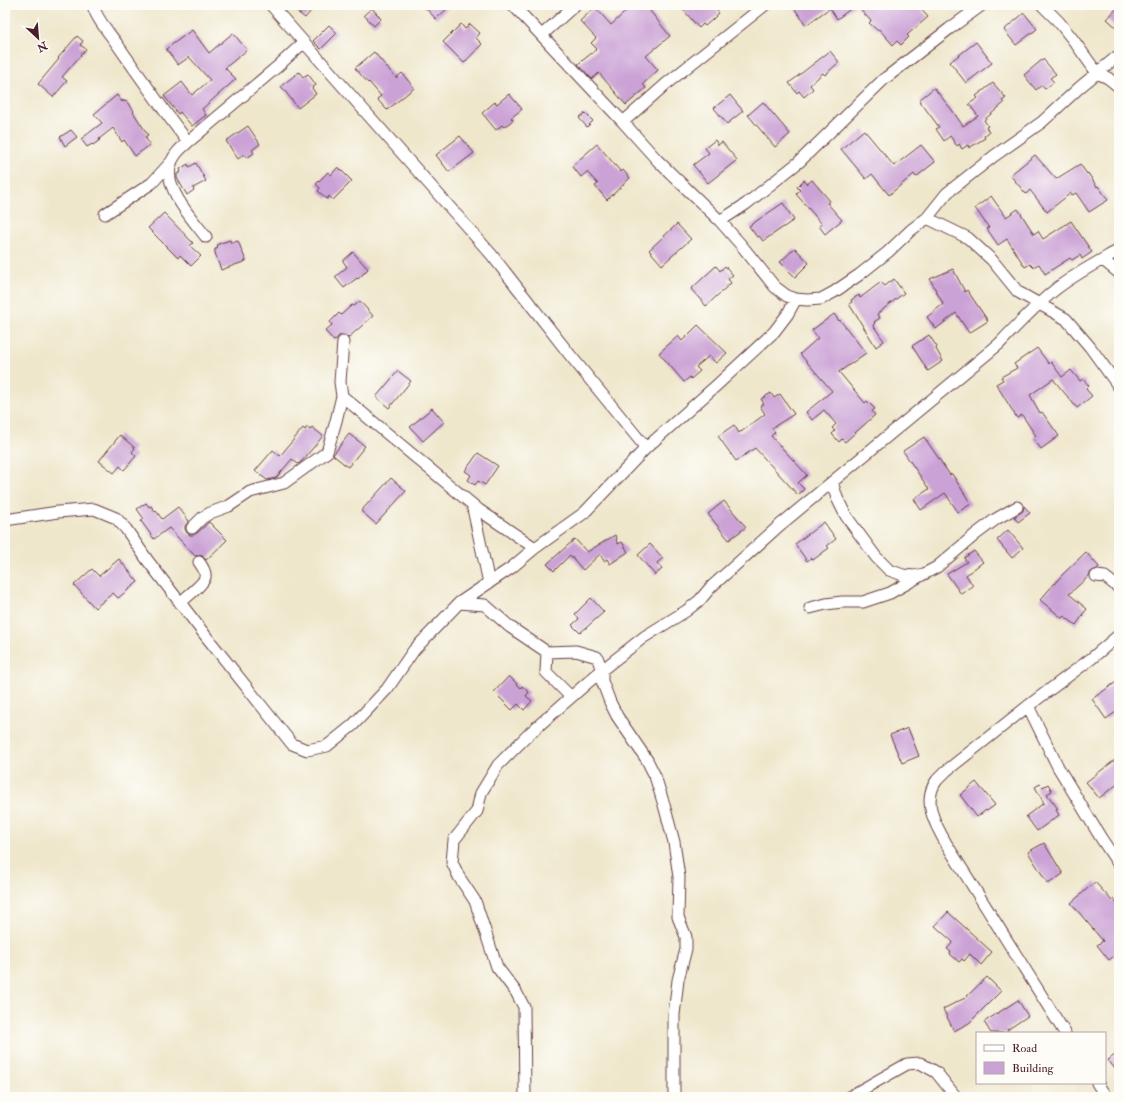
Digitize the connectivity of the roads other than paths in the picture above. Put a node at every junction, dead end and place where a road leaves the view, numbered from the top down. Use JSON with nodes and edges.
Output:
{"nodes":[{"id":1,"x":92,"y":5,"type":"edge"},
{"id":2,"x":271,"y":5,"type":"edge"},
{"id":3,"x":513,"y":5,"type":"edge"},
{"id":4,"x":575,"y":5,"type":"edge"},
{"id":5,"x":765,"y":5,"type":"edge"},
{"id":6,"x":982,"y":5,"type":"edge"},
{"id":7,"x":1042,"y":5,"type":"edge"},
{"id":8,"x":542,"y":35,"type":"junction"},
{"id":9,"x":304,"y":43,"type":"junction"},
{"id":10,"x":1119,"y":55,"type":"edge"},
{"id":11,"x":1097,"y":73,"type":"junction"},
{"id":12,"x":1119,"y":87,"type":"edge"},
{"id":13,"x":624,"y":122,"type":"junction"},
{"id":14,"x":188,"y":142,"type":"junction"},
{"id":15,"x":172,"y":160,"type":"junction"},
{"id":16,"x":105,"y":214,"type":"dead end"},
{"id":17,"x":927,"y":218,"type":"junction"},
{"id":18,"x":720,"y":221,"type":"junction"},
{"id":19,"x":206,"y":237,"type":"dead end"},
{"id":20,"x":1119,"y":250,"type":"edge"},
{"id":21,"x":1103,"y":260,"type":"junction"},
{"id":22,"x":1119,"y":272,"type":"edge"},
{"id":23,"x":796,"y":300,"type":"junction"},
{"id":24,"x":1039,"y":304,"type":"junction"},
{"id":25,"x":343,"y":342,"type":"dead end"},
{"id":26,"x":1119,"y":387,"type":"edge"},
{"id":27,"x":342,"y":396,"type":"junction"},
{"id":28,"x":646,"y":448,"type":"junction"},
{"id":29,"x":832,"y":482,"type":"junction"},
{"id":30,"x":472,"y":504,"type":"junction"},
{"id":31,"x":1017,"y":507,"type":"dead end"},
{"id":32,"x":5,"y":520,"type":"edge"},
{"id":33,"x":192,"y":528,"type":"dead end"},
{"id":34,"x":535,"y":548,"type":"junction"},
{"id":35,"x":199,"y":562,"type":"dead end"},
{"id":36,"x":924,"y":574,"type":"junction"},
{"id":37,"x":1096,"y":576,"type":"dead end"},
{"id":38,"x":489,"y":583,"type":"junction"},
{"id":39,"x":1119,"y":588,"type":"edge"},
{"id":40,"x":180,"y":603,"type":"junction"},
{"id":41,"x":459,"y":604,"type":"junction"},
{"id":42,"x":810,"y":608,"type":"dead end"},
{"id":43,"x":1119,"y":635,"type":"edge"},
{"id":44,"x":547,"y":652,"type":"junction"},
{"id":45,"x":602,"y":670,"type":"junction"},
{"id":46,"x":571,"y":697,"type":"junction"},
{"id":47,"x":1028,"y":706,"type":"junction"},
{"id":48,"x":1119,"y":865,"type":"edge"},
{"id":49,"x":1064,"y":1032,"type":"edge"},
{"id":50,"x":1098,"y":1084,"type":"edge"},
{"id":51,"x":525,"y":1097,"type":"edge"},
{"id":52,"x":674,"y":1097,"type":"edge"},
{"id":53,"x":849,"y":1097,"type":"edge"},
{"id":54,"x":956,"y":1097,"type":"edge"},
{"id":55,"x":1106,"y":1097,"type":"edge"}],
"edges":[{"from":1,"to":14,"type":"street"},
{"from":2,"to":9,"type":"street"},
{"from":3,"to":8,"type":"street"},
{"from":4,"to":8,"type":"street"},
{"from":5,"to":13,"type":"street"},
{"from":6,"to":18,"type":"street"},
{"from":7,"to":11,"type":"street"},
{"from":8,"to":13,"type":"street"},
{"from":9,"to":14,"type":"street"},
{"from":9,"to":28,"type":"street"},
{"from":10,"to":11,"type":"street"},
{"from":11,"to":12,"type":"street"},
{"from":11,"to":17,"type":"street"},
{"from":13,"to":18,"type":"street"},
{"from":14,"to":15,"type":"street"},
{"from":15,"to":16,"type":"street"},
{"from":15,"to":19,"type":"street"},
{"from":17,"to":23,"type":"street"},
{"from":17,"to":24,"type":"street"},
{"from":18,"to":23,"type":"street"},
{"from":20,"to":21,"type":"street"},
{"from":21,"to":22,"type":"street"},
{"from":21,"to":24,"type":"street"},
{"from":23,"to":28,"type":"street"},
{"from":24,"to":26,"type":"street"},
{"from":24,"to":29,"type":"street"},
{"from":25,"to":27,"type":"street"},
{"from":27,"to":30,"type":"street"},
{"from":27,"to":33,"type":"street"},
{"from":28,"to":34,"type":"street"},
{"from":29,"to":36,"type":"street"},
{"from":29,"to":45,"type":"street"},
{"from":30,"to":34,"type":"street"},
{"from":30,"to":38,"type":"street"},
{"from":31,"to":36,"type":"street"},
{"from":32,"to":40,"type":"street"},
{"from":34,"to":38,"type":"street"},
{"from":35,"to":40,"type":"street"},
{"from":36,"to":42,"type":"street"},
{"from":37,"to":39,"type":"street"},
{"from":38,"to":41,"type":"street"},
{"from":40,"to":41,"type":"street"},
{"from":41,"to":44,"type":"street"},
{"from":43,"to":47,"type":"street"},
{"from":44,"to":45,"type":"street"},
{"from":44,"to":46,"type":"street"},
{"from":45,"to":46,"type":"street"},
{"from":45,"to":52,"type":"street"},
{"from":46,"to":51,"type":"street"},
{"from":47,"to":48,"type":"street"},
{"from":47,"to":49,"type":"street"},
{"from":50,"to":55,"type":"street"},
{"from":53,"to":54,"type":"street"}]}
